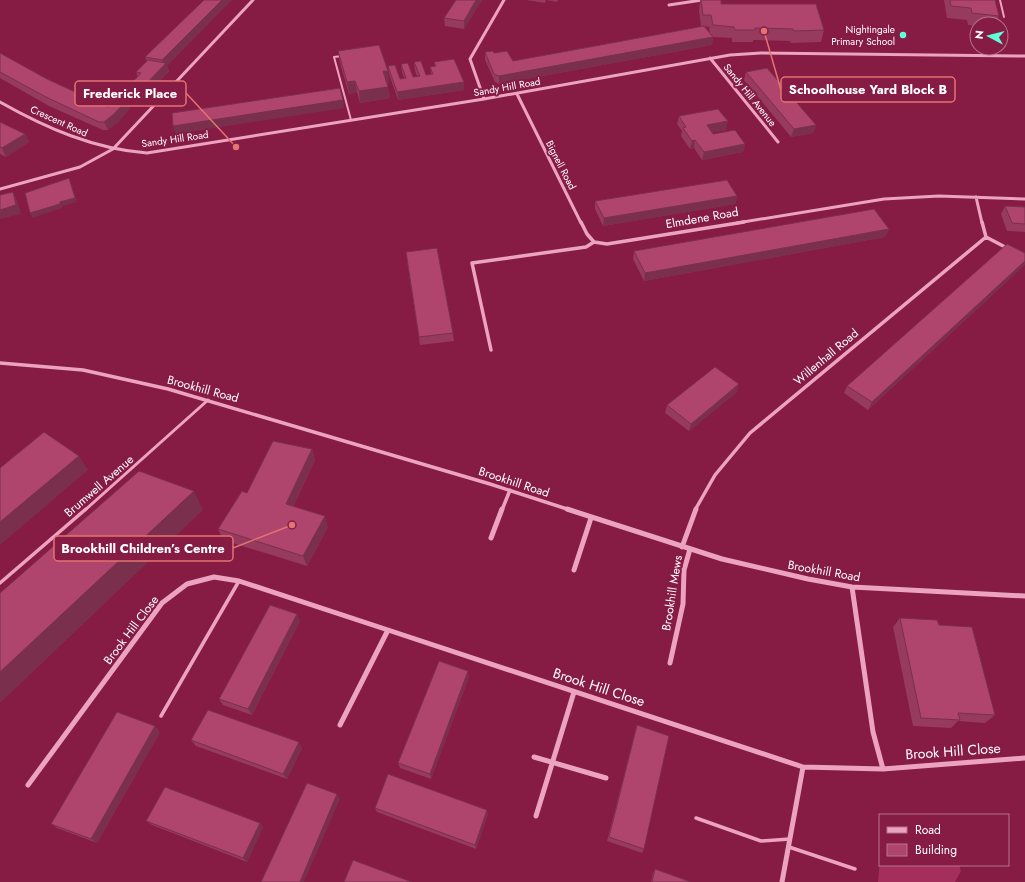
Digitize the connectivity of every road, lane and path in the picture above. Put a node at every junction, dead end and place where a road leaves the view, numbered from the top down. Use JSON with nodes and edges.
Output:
{"nodes":[{"id":1,"x":253,"y":0,"type":"edge"},
{"id":2,"x":504,"y":0,"type":"edge"},
{"id":3,"x":702,"y":0,"type":"edge"},
{"id":4,"x":1000,"y":0,"type":"edge"},
{"id":5,"x":669,"y":5,"type":"dead end"},
{"id":6,"x":1004,"y":16,"type":"edge"},
{"id":7,"x":347,"y":55,"type":"edge"},
{"id":8,"x":1025,"y":56,"type":"edge"},
{"id":9,"x":710,"y":58,"type":"junction"},
{"id":10,"x":517,"y":94,"type":"junction"},
{"id":11,"x":484,"y":100,"type":"junction"},
{"id":12,"x":0,"y":102,"type":"edge"},
{"id":13,"x":351,"y":120,"type":"junction"},
{"id":14,"x":778,"y":142,"type":"dead end"},
{"id":15,"x":112,"y":150,"type":"junction"},
{"id":16,"x":0,"y":189,"type":"edge"},
{"id":17,"x":976,"y":197,"type":"junction"},
{"id":18,"x":1025,"y":199,"type":"edge"},
{"id":19,"x":986,"y":237,"type":"junction"},
{"id":20,"x":594,"y":242,"type":"junction"},
{"id":21,"x":1012,"y":251,"type":"edge"},
{"id":22,"x":491,"y":350,"type":"dead end"},
{"id":23,"x":0,"y":363,"type":"edge"},
{"id":24,"x":208,"y":400,"type":"junction"},
{"id":25,"x":510,"y":490,"type":"junction"},
{"id":26,"x":591,"y":518,"type":"junction"},
{"id":27,"x":491,"y":538,"type":"dead end"},
{"id":28,"x":682,"y":547,"type":"junction"},
{"id":29,"x":690,"y":549,"type":"junction"},
{"id":30,"x":574,"y":570,"type":"dead end"},
{"id":31,"x":239,"y":581,"type":"junction"},
{"id":32,"x":0,"y":583,"type":"edge"},
{"id":33,"x":852,"y":588,"type":"junction"},
{"id":34,"x":1025,"y":596,"type":"edge"},
{"id":35,"x":388,"y":630,"type":"junction"},
{"id":36,"x":670,"y":663,"type":"dead end"},
{"id":37,"x":574,"y":692,"type":"junction"},
{"id":38,"x":162,"y":716,"type":"dead end"},
{"id":39,"x":340,"y":725,"type":"dead end"},
{"id":40,"x":534,"y":757,"type":"dead end"},
{"id":41,"x":1025,"y":758,"type":"edge"},
{"id":42,"x":552,"y":761,"type":"junction"},
{"id":43,"x":803,"y":767,"type":"junction"},
{"id":44,"x":883,"y":769,"type":"junction"},
{"id":45,"x":606,"y":778,"type":"dead end"},
{"id":46,"x":28,"y":785,"type":"dead end"},
{"id":47,"x":536,"y":816,"type":"dead end"},
{"id":48,"x":696,"y":818,"type":"dead end"},
{"id":49,"x":790,"y":839,"type":"junction"},
{"id":50,"x":789,"y":847,"type":"junction"},
{"id":51,"x":855,"y":869,"type":"dead end"},
{"id":52,"x":782,"y":882,"type":"edge"}],
"edges":[{"from":1,"to":15,"type":"street"},
{"from":2,"to":11,"type":"street"},
{"from":3,"to":5,"type":"street"},
{"from":4,"to":6,"type":"lane"},
{"from":7,"to":13,"type":"lane"},
{"from":8,"to":9,"type":"street","name":"Sandy Hill Road"},
{"from":9,"to":10,"type":"street","name":"Sandy Hill Road"},
{"from":9,"to":14,"type":"street","name":"Sandy Hill Avenue"},
{"from":10,"to":11,"type":"street","name":"Sandy Hill Road"},
{"from":10,"to":20,"type":"street","name":"Bignell Road"},
{"from":11,"to":13,"type":"street","name":"Sandy Hill Road"},
{"from":12,"to":15,"type":"street","name":"Crescent Road"},
{"from":13,"to":15,"type":"street","name":"Sandy Hill Road"},
{"from":15,"to":16,"type":"street"},
{"from":17,"to":18,"type":"street","name":"Elmdene Road"},
{"from":17,"to":19,"type":"street"},
{"from":17,"to":20,"type":"street","name":"Elmdene Road"},
{"from":19,"to":21,"type":"street"},
{"from":19,"to":28,"type":"street","name":"Willenhall Road"},
{"from":20,"to":22,"type":"street","name":"Elmdene Road"},
{"from":23,"to":24,"type":"street","name":"Brookhill Road"},
{"from":24,"to":25,"type":"street","name":"Brookhill Road"},
{"from":24,"to":32,"type":"lane","name":"Brumwell Avenue"},
{"from":25,"to":26,"type":"street","name":"Brookhill Road"},
{"from":25,"to":27,"type":"street"},
{"from":26,"to":28,"type":"street","name":"Brookhill Road"},
{"from":26,"to":30,"type":"street"},
{"from":28,"to":29,"type":"street","name":"Brookhill Road"},
{"from":29,"to":33,"type":"street","name":"Brookhill Road"},
{"from":29,"to":36,"type":"street","name":"Brookhill Mews"},
{"from":31,"to":35,"type":"street","name":"Brook Hill Close"},
{"from":31,"to":38,"type":"lane"},
{"from":31,"to":46,"type":"street","name":"Brook Hill Close"},
{"from":33,"to":34,"type":"street","name":"Brookhill Road"},
{"from":33,"to":44,"type":"street"},
{"from":35,"to":37,"type":"street","name":"Brook Hill Close"},
{"from":35,"to":39,"type":"street"},
{"from":37,"to":42,"type":"street"},
{"from":37,"to":43,"type":"street","name":"Brook Hill Close"},
{"from":40,"to":42,"type":"street"},
{"from":41,"to":44,"type":"street","name":"Brook Hill Close"},
{"from":42,"to":45,"type":"street"},
{"from":42,"to":47,"type":"street"},
{"from":43,"to":44,"type":"street","name":"Brook Hill Close"},
{"from":43,"to":49,"type":"street"},
{"from":48,"to":49,"type":"lane"},
{"from":49,"to":50,"type":"street"},
{"from":50,"to":51,"type":"lane"},
{"from":50,"to":52,"type":"street"}]}
